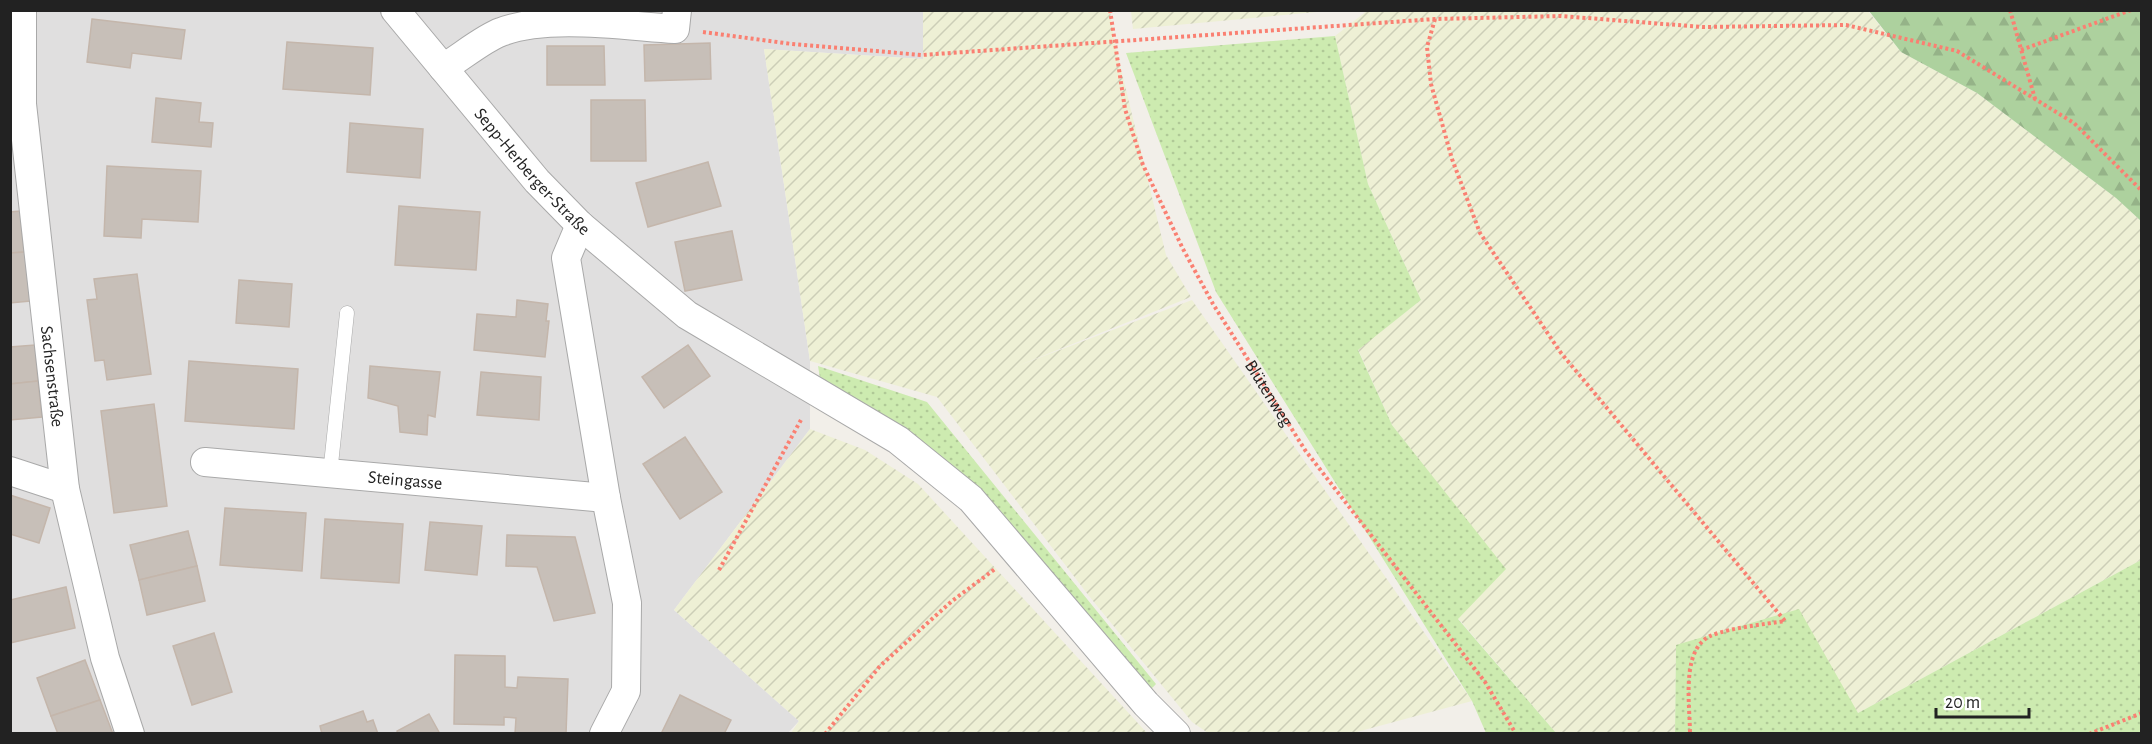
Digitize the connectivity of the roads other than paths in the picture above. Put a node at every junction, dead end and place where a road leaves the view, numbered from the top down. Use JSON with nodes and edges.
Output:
{"nodes":[{"id":1,"x":22,"y":10,"type":"edge"},
{"id":2,"x":395,"y":10,"type":"edge"},
{"id":3,"x":676,"y":20,"type":"edge"},
{"id":4,"x":443,"y":68,"type":"junction"},
{"id":5,"x":580,"y":225,"type":"junction"},
{"id":6,"x":346,"y":313,"type":"dead end"},
{"id":7,"x":205,"y":462,"type":"dead end"},
{"id":8,"x":10,"y":471,"type":"edge"},
{"id":9,"x":330,"y":474,"type":"junction"},
{"id":10,"x":65,"y":489,"type":"junction"},
{"id":11,"x":606,"y":498,"type":"junction"},
{"id":12,"x":130,"y":734,"type":"edge"},
{"id":13,"x":604,"y":734,"type":"edge"},
{"id":14,"x":1176,"y":734,"type":"edge"}],
"edges":[{"from":1,"to":10,"type":"street","name":"Sachsenstraße"},
{"from":2,"to":4,"type":"street","name":"Sepp-Herberger-Straße"},
{"from":3,"to":4,"type":"street"},
{"from":4,"to":5,"type":"street","name":"Sepp-Herberger-Straße"},
{"from":5,"to":11,"type":"street"},
{"from":5,"to":14,"type":"street","name":"Sepp-Herberger-Straße"},
{"from":6,"to":9,"type":"lane"},
{"from":7,"to":9,"type":"street","name":"Steingasse"},
{"from":8,"to":10,"type":"street"},
{"from":9,"to":11,"type":"street","name":"Steingasse"},
{"from":10,"to":12,"type":"street","name":"Sachsenstraße"},
{"from":11,"to":13,"type":"street"}]}
